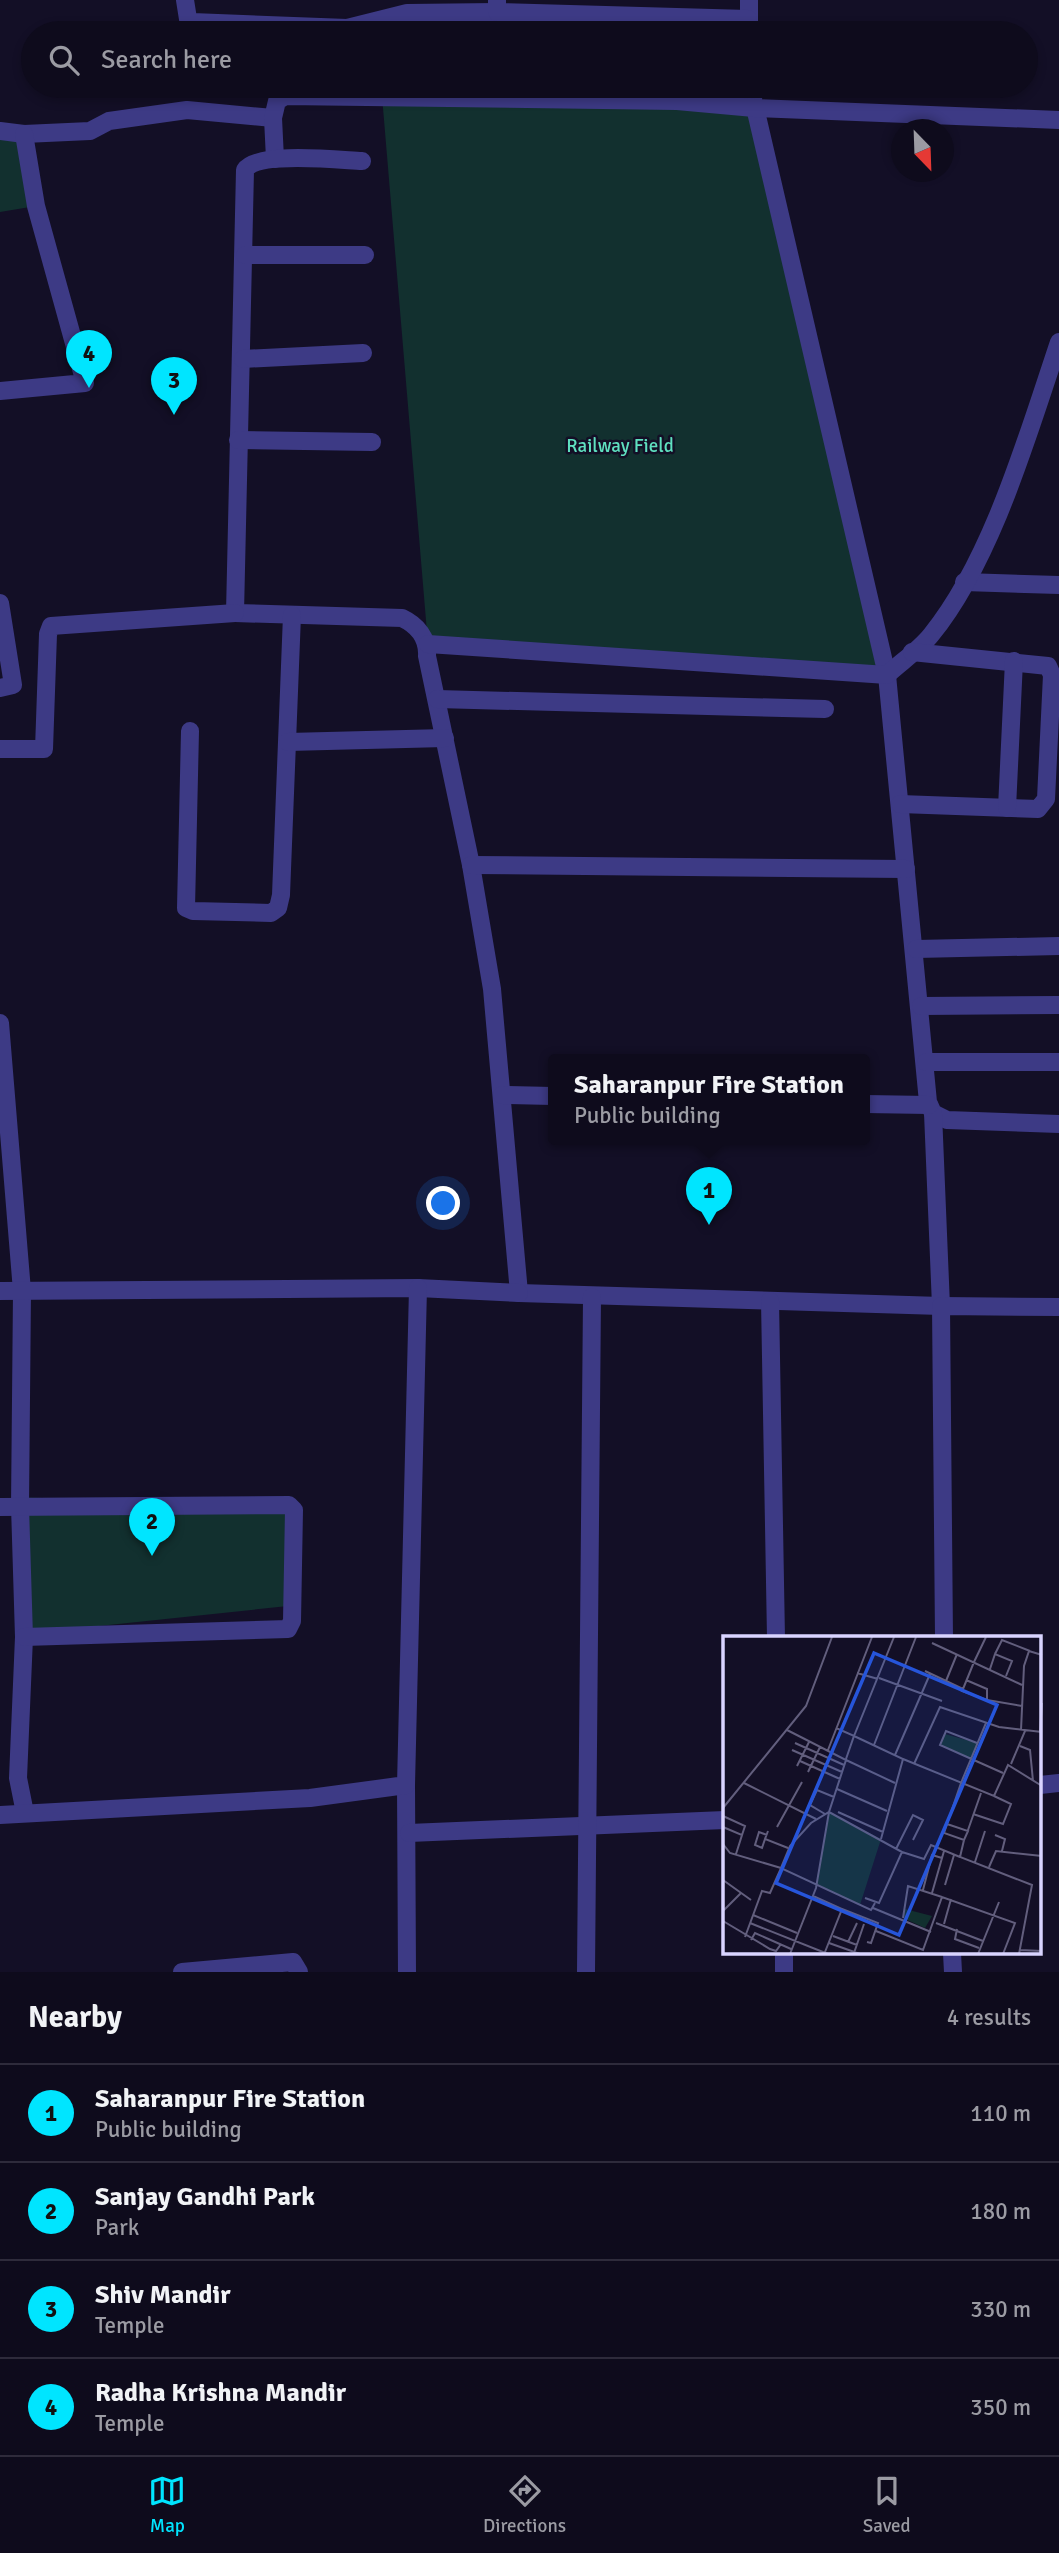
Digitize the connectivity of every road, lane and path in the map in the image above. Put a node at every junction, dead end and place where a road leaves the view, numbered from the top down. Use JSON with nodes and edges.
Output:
{"nodes":[{"id":1,"x":185,"y":0,"type":"edge"},
{"id":2,"x":749,"y":0,"type":"edge"},
{"id":3,"x":497,"y":6,"type":"edge"},
{"id":4,"x":191,"y":21,"type":"edge"},
{"id":5,"x":375,"y":21,"type":"edge"},
{"id":6,"x":686,"y":21,"type":"edge"},
{"id":7,"x":749,"y":21,"type":"edge"},
{"id":8,"x":282,"y":98,"type":"edge"},
{"id":9,"x":442,"y":98,"type":"edge"},
{"id":10,"x":752,"y":98,"type":"edge"},
{"id":11,"x":754,"y":108,"type":"junction"},
{"id":12,"x":273,"y":118,"type":"junction"},
{"id":13,"x":1059,"y":120,"type":"edge"},
{"id":14,"x":0,"y":131,"type":"edge"},
{"id":15,"x":24,"y":134,"type":"junction"},
{"id":16,"x":275,"y":159,"type":"junction"},
{"id":17,"x":362,"y":161,"type":"dead end"},
{"id":18,"x":246,"y":255,"type":"junction"},
{"id":19,"x":365,"y":255,"type":"dead end"},
{"id":20,"x":1059,"y":342,"type":"edge"},
{"id":21,"x":363,"y":353,"type":"dead end"},
{"id":22,"x":243,"y":359,"type":"junction"},
{"id":23,"x":0,"y":391,"type":"edge"},
{"id":24,"x":238,"y":440,"type":"junction"},
{"id":25,"x":372,"y":442,"type":"dead end"},
{"id":26,"x":964,"y":582,"type":"junction"},
{"id":27,"x":1059,"y":585,"type":"edge"},
{"id":28,"x":0,"y":603,"type":"edge"},
{"id":29,"x":235,"y":613,"type":"junction"},
{"id":30,"x":292,"y":615,"type":"junction"},
{"id":31,"x":428,"y":644,"type":"junction"},
{"id":32,"x":912,"y":652,"type":"junction"},
{"id":33,"x":1014,"y":662,"type":"junction"},
{"id":34,"x":887,"y":675,"type":"junction"},
{"id":35,"x":0,"y":688,"type":"edge"},
{"id":36,"x":437,"y":699,"type":"junction"},
{"id":37,"x":825,"y":709,"type":"dead end"},
{"id":38,"x":190,"y":731,"type":"dead end"},
{"id":39,"x":445,"y":738,"type":"junction"},
{"id":40,"x":288,"y":742,"type":"junction"},
{"id":41,"x":0,"y":749,"type":"edge"},
{"id":42,"x":900,"y":804,"type":"junction"},
{"id":43,"x":1007,"y":808,"type":"junction"},
{"id":44,"x":471,"y":864,"type":"junction"},
{"id":45,"x":906,"y":869,"type":"junction"},
{"id":46,"x":1059,"y":946,"type":"edge"},
{"id":47,"x":916,"y":949,"type":"junction"},
{"id":48,"x":1059,"y":1005,"type":"edge"},
{"id":49,"x":921,"y":1006,"type":"junction"},
{"id":50,"x":0,"y":1023,"type":"edge"},
{"id":51,"x":926,"y":1062,"type":"junction"},
{"id":52,"x":1059,"y":1062,"type":"edge"},
{"id":53,"x":502,"y":1094,"type":"junction"},
{"id":54,"x":548,"y":1096,"type":"edge"},
{"id":55,"x":870,"y":1104,"type":"edge"},
{"id":56,"x":931,"y":1109,"type":"junction"},
{"id":57,"x":1059,"y":1124,"type":"edge"},
{"id":58,"x":418,"y":1288,"type":"junction"},
{"id":59,"x":0,"y":1291,"type":"edge"},
{"id":60,"x":22,"y":1292,"type":"junction"},
{"id":61,"x":519,"y":1293,"type":"junction"},
{"id":62,"x":592,"y":1297,"type":"junction"},
{"id":63,"x":770,"y":1301,"type":"junction"},
{"id":64,"x":941,"y":1306,"type":"junction"},
{"id":65,"x":1059,"y":1307,"type":"edge"},
{"id":66,"x":20,"y":1506,"type":"junction"},
{"id":67,"x":0,"y":1507,"type":"edge"},
{"id":68,"x":776,"y":1636,"type":"edge"},
{"id":69,"x":944,"y":1636,"type":"edge"},
{"id":70,"x":24,"y":1637,"type":"junction"},
{"id":71,"x":406,"y":1785,"type":"junction"},
{"id":72,"x":25,"y":1813,"type":"junction"},
{"id":73,"x":0,"y":1815,"type":"edge"},
{"id":74,"x":723,"y":1820,"type":"edge"},
{"id":75,"x":589,"y":1826,"type":"junction"},
{"id":76,"x":409,"y":1833,"type":"junction"},
{"id":77,"x":783,"y":1954,"type":"edge"},
{"id":78,"x":953,"y":1954,"type":"edge"},
{"id":79,"x":182,"y":1972,"type":"edge"},
{"id":80,"x":299,"y":1972,"type":"edge"},
{"id":81,"x":407,"y":1972,"type":"edge"},
{"id":82,"x":586,"y":1972,"type":"edge"},
{"id":83,"x":784,"y":1972,"type":"edge"},
{"id":84,"x":953,"y":1972,"type":"edge"}],
"edges":[{"from":1,"to":4,"type":"street"},
{"from":2,"to":7,"type":"street"},
{"from":3,"to":5,"type":"street"},
{"from":3,"to":6,"type":"street"},
{"from":8,"to":12,"type":"street"},
{"from":9,"to":11,"type":"street"},
{"from":10,"to":11,"type":"street"},
{"from":11,"to":13,"type":"street"},
{"from":11,"to":34,"type":"street"},
{"from":12,"to":15,"type":"street"},
{"from":12,"to":16,"type":"street"},
{"from":14,"to":15,"type":"street"},
{"from":15,"to":23,"type":"street"},
{"from":16,"to":17,"type":"street"},
{"from":16,"to":18,"type":"street"},
{"from":18,"to":19,"type":"street"},
{"from":18,"to":22,"type":"street"},
{"from":20,"to":26,"type":"street"},
{"from":21,"to":22,"type":"street"},
{"from":22,"to":24,"type":"street"},
{"from":24,"to":25,"type":"street"},
{"from":24,"to":29,"type":"street"},
{"from":26,"to":27,"type":"street"},
{"from":26,"to":32,"type":"street"},
{"from":28,"to":35,"type":"street"},
{"from":29,"to":30,"type":"street"},
{"from":29,"to":41,"type":"street"},
{"from":30,"to":31,"type":"street"},
{"from":30,"to":40,"type":"street"},
{"from":31,"to":34,"type":"street"},
{"from":31,"to":36,"type":"street"},
{"from":32,"to":33,"type":"street"},
{"from":32,"to":34,"type":"street"},
{"from":33,"to":43,"type":"street"},
{"from":33,"to":43,"type":"street"},
{"from":34,"to":42,"type":"street"},
{"from":36,"to":37,"type":"street"},
{"from":36,"to":39,"type":"street"},
{"from":38,"to":40,"type":"street"},
{"from":39,"to":40,"type":"street"},
{"from":39,"to":44,"type":"street"},
{"from":42,"to":43,"type":"street"},
{"from":42,"to":45,"type":"street"},
{"from":44,"to":45,"type":"street"},
{"from":44,"to":53,"type":"street"},
{"from":45,"to":47,"type":"street"},
{"from":46,"to":47,"type":"street"},
{"from":47,"to":49,"type":"street"},
{"from":48,"to":49,"type":"street"},
{"from":49,"to":51,"type":"street"},
{"from":50,"to":60,"type":"street"},
{"from":51,"to":52,"type":"street"},
{"from":51,"to":56,"type":"street"},
{"from":53,"to":54,"type":"street"},
{"from":53,"to":61,"type":"street"},
{"from":55,"to":56,"type":"street"},
{"from":56,"to":57,"type":"street"},
{"from":56,"to":64,"type":"street"},
{"from":58,"to":60,"type":"street"},
{"from":58,"to":61,"type":"street"},
{"from":58,"to":71,"type":"street"},
{"from":59,"to":60,"type":"street"},
{"from":60,"to":66,"type":"street"},
{"from":61,"to":62,"type":"street"},
{"from":62,"to":63,"type":"street"},
{"from":62,"to":75,"type":"street"},
{"from":63,"to":64,"type":"street"},
{"from":63,"to":68,"type":"street"},
{"from":64,"to":65,"type":"street"},
{"from":64,"to":69,"type":"street"},
{"from":66,"to":67,"type":"street"},
{"from":66,"to":70,"type":"street"},
{"from":66,"to":70,"type":"street"},
{"from":70,"to":72,"type":"street"},
{"from":71,"to":72,"type":"street"},
{"from":71,"to":76,"type":"street"},
{"from":72,"to":73,"type":"street"},
{"from":74,"to":75,"type":"street"},
{"from":75,"to":76,"type":"street"},
{"from":75,"to":82,"type":"street"},
{"from":76,"to":81,"type":"street"},
{"from":77,"to":83,"type":"street"},
{"from":78,"to":84,"type":"street"},
{"from":79,"to":80,"type":"street"}]}
